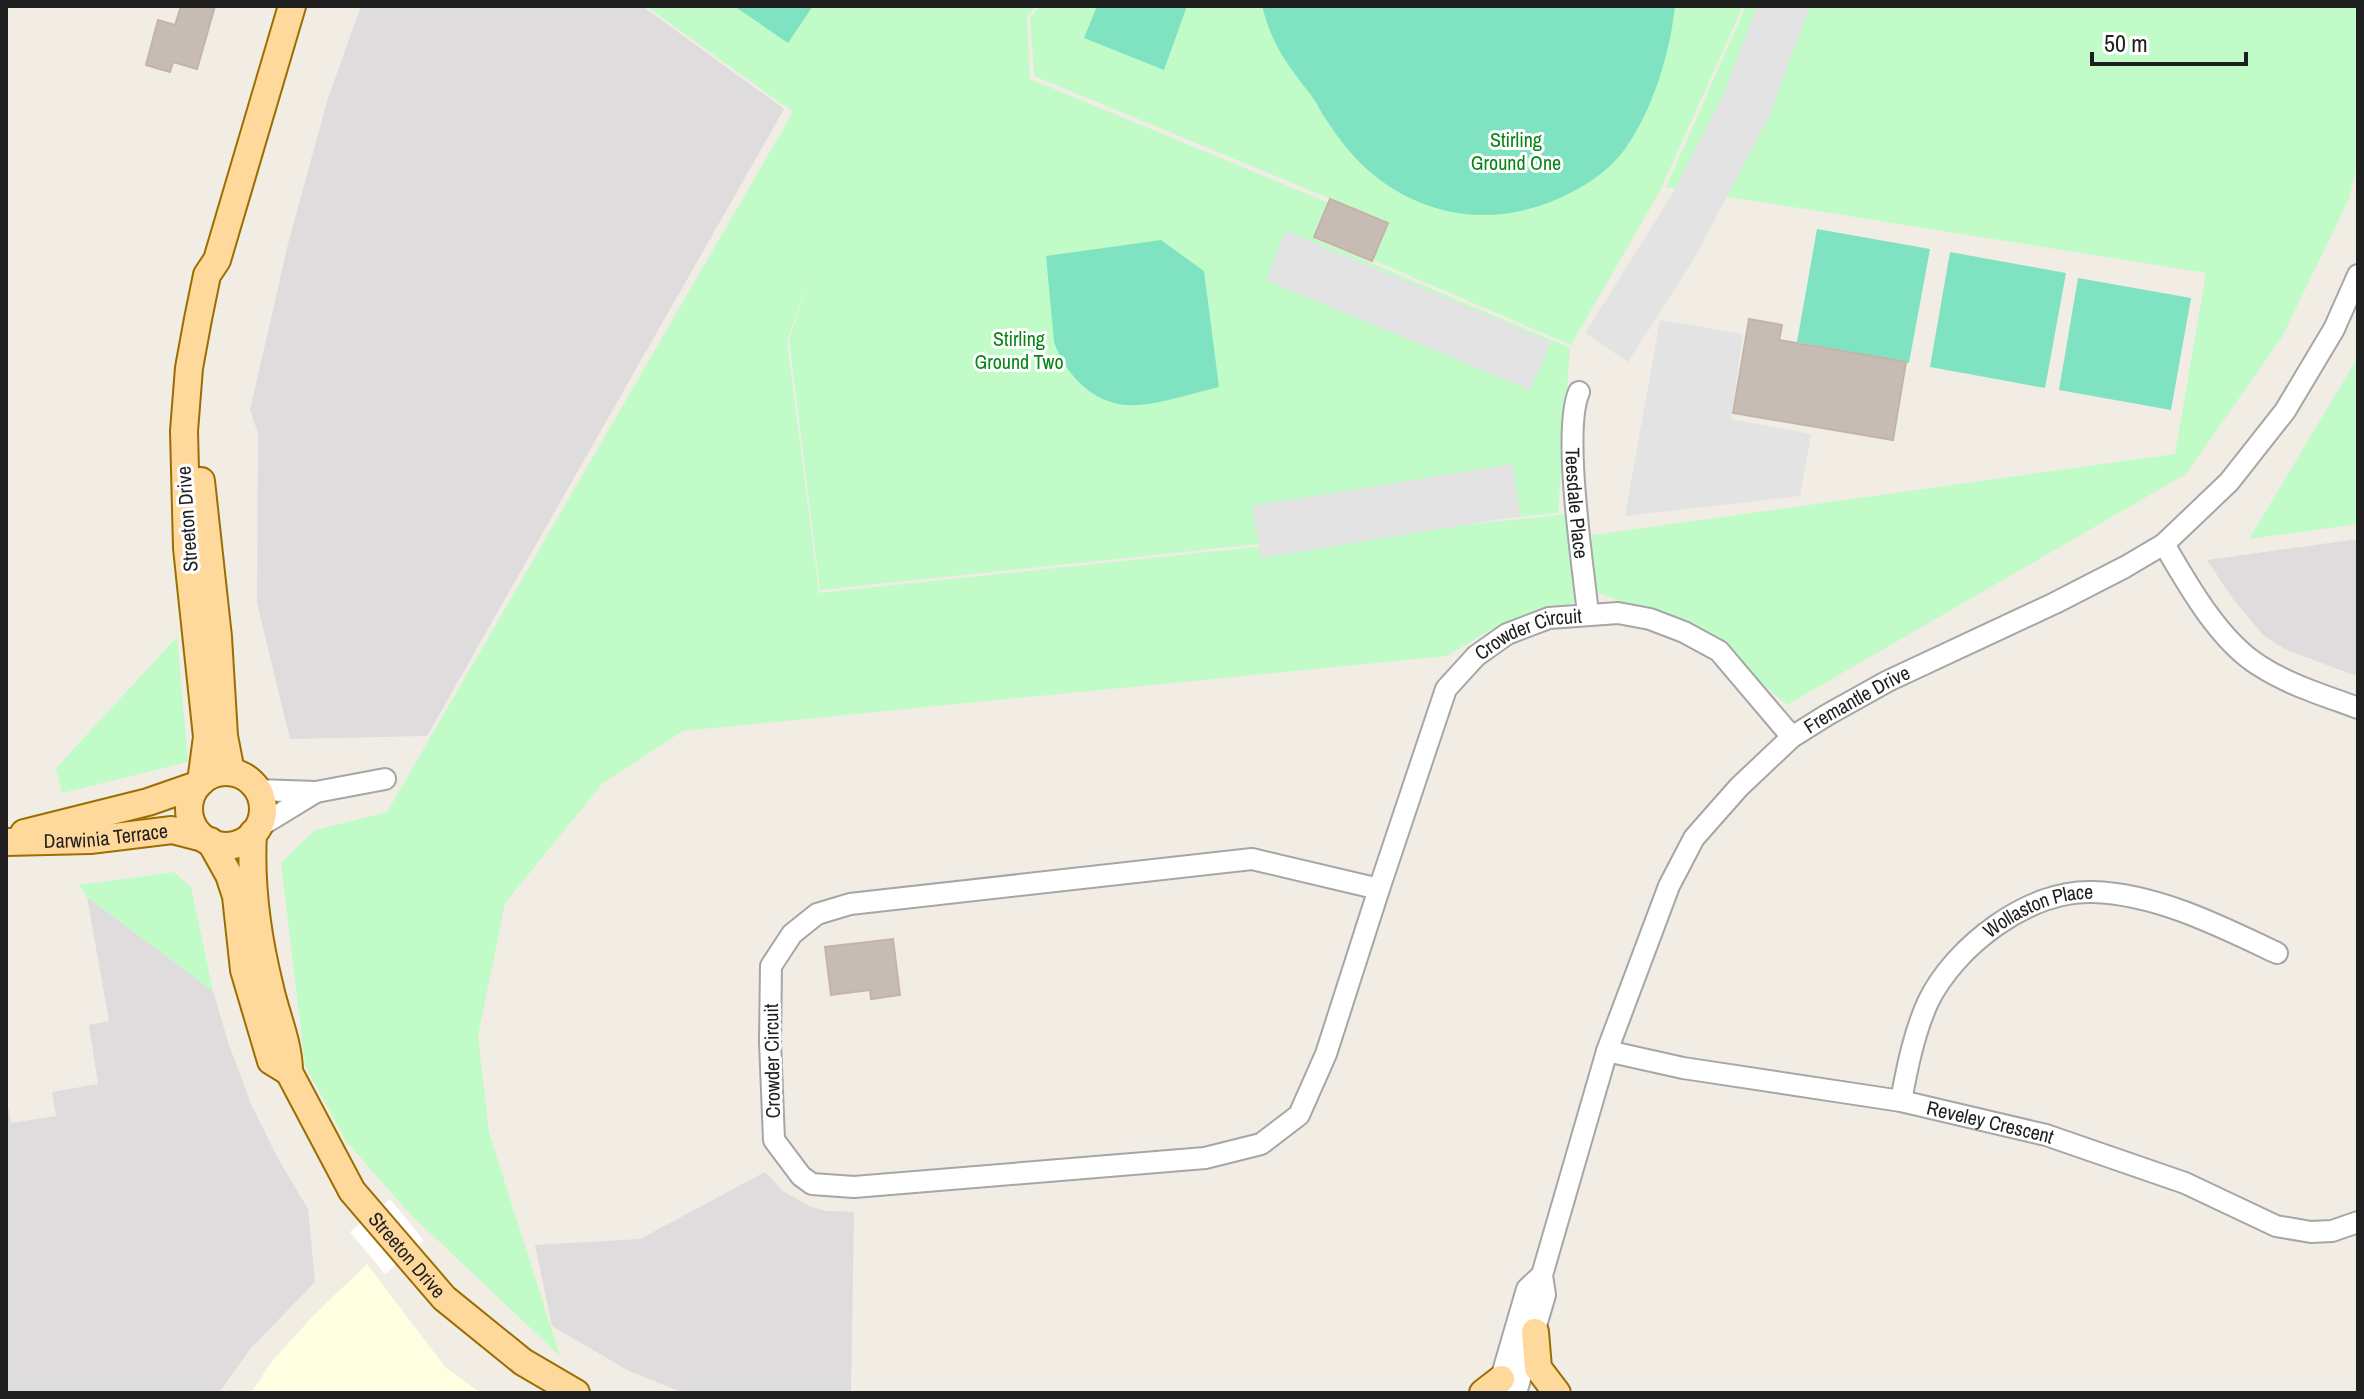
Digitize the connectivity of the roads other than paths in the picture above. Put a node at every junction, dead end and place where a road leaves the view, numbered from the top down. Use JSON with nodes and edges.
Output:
{"nodes":[{"id":1,"x":292,"y":6,"type":"edge"},
{"id":2,"x":217,"y":260,"type":"junction"},
{"id":3,"x":2358,"y":275,"type":"edge"},
{"id":4,"x":1579,"y":392,"type":"dead end"},
{"id":5,"x":2164,"y":544,"type":"junction"},
{"id":6,"x":1588,"y":614,"type":"junction"},
{"id":7,"x":2358,"y":708,"type":"edge"},
{"id":8,"x":1792,"y":737,"type":"junction"},
{"id":9,"x":231,"y":772,"type":"junction"},
{"id":10,"x":385,"y":779,"type":"dead end"},
{"id":11,"x":199,"y":784,"type":"junction"},
{"id":12,"x":257,"y":790,"type":"junction"},
{"id":13,"x":316,"y":792,"type":"junction"},
{"id":14,"x":255,"y":830,"type":"junction"},
{"id":15,"x":207,"y":840,"type":"junction"},
{"id":16,"x":6,"y":841,"type":"edge"},
{"id":17,"x":1379,"y":889,"type":"junction"},
{"id":18,"x":2277,"y":953,"type":"dead end"},
{"id":19,"x":1607,"y":1051,"type":"junction"},
{"id":20,"x":289,"y":1072,"type":"junction"},
{"id":21,"x":1901,"y":1101,"type":"junction"},
{"id":22,"x":2358,"y":1222,"type":"edge"},
{"id":23,"x":1542,"y":1275,"type":"junction"},
{"id":24,"x":1535,"y":1332,"type":"junction"},
{"id":25,"x":1499,"y":1389,"type":"edge"},
{"id":26,"x":576,"y":1393,"type":"edge"},
{"id":27,"x":1557,"y":1393,"type":"edge"}],
"edges":[{"from":1,"to":2,"type":"main road","name":"Streeton Drive"},
{"from":2,"to":9,"type":"main road","name":"Streeton Drive"},
{"from":2,"to":11,"type":"main road","name":"Streeton Drive"},
{"from":3,"to":5,"type":"street","name":"Fremantle Drive"},
{"from":4,"to":6,"type":"street","name":"Teesdale Place"},
{"from":5,"to":7,"type":"street"},
{"from":5,"to":8,"type":"street","name":"Fremantle Drive"},
{"from":6,"to":8,"type":"street","name":"Crowder Circuit"},
{"from":6,"to":17,"type":"street","name":"Crowder Circuit"},
{"from":8,"to":19,"type":"street","name":"Fremantle Drive"},
{"from":9,"to":11,"type":"main road"},
{"from":9,"to":12,"type":"main road"},
{"from":10,"to":13,"type":"street"},
{"from":11,"to":15,"type":"main road"},
{"from":11,"to":16,"type":"main road","name":"Darwinia Terrace"},
{"from":12,"to":13,"type":"street"},
{"from":12,"to":14,"type":"main road"},
{"from":13,"to":14,"type":"street"},
{"from":14,"to":15,"type":"main road"},
{"from":14,"to":20,"type":"main road","name":"Streeton Drive"},
{"from":15,"to":16,"type":"main road","name":"Darwinia Terrace"},
{"from":15,"to":20,"type":"main road","name":"Streeton Drive"},
{"from":17,"to":17,"type":"street","name":"Crowder Circuit"},
{"from":18,"to":21,"type":"street","name":"Wollaston Place"},
{"from":19,"to":21,"type":"street","name":"Reveley Crescent"},
{"from":19,"to":23,"type":"street","name":"Fremantle Drive"},
{"from":20,"to":26,"type":"main road","name":"Streeton Drive"},
{"from":21,"to":22,"type":"street","name":"Reveley Crescent"},
{"from":23,"to":24,"type":"street","name":"Fremantle Drive"},
{"from":23,"to":25,"type":"street","name":"Fremantle Drive"},
{"from":24,"to":25,"type":"street","name":"Fremantle Drive"},
{"from":24,"to":27,"type":"main road"}]}
